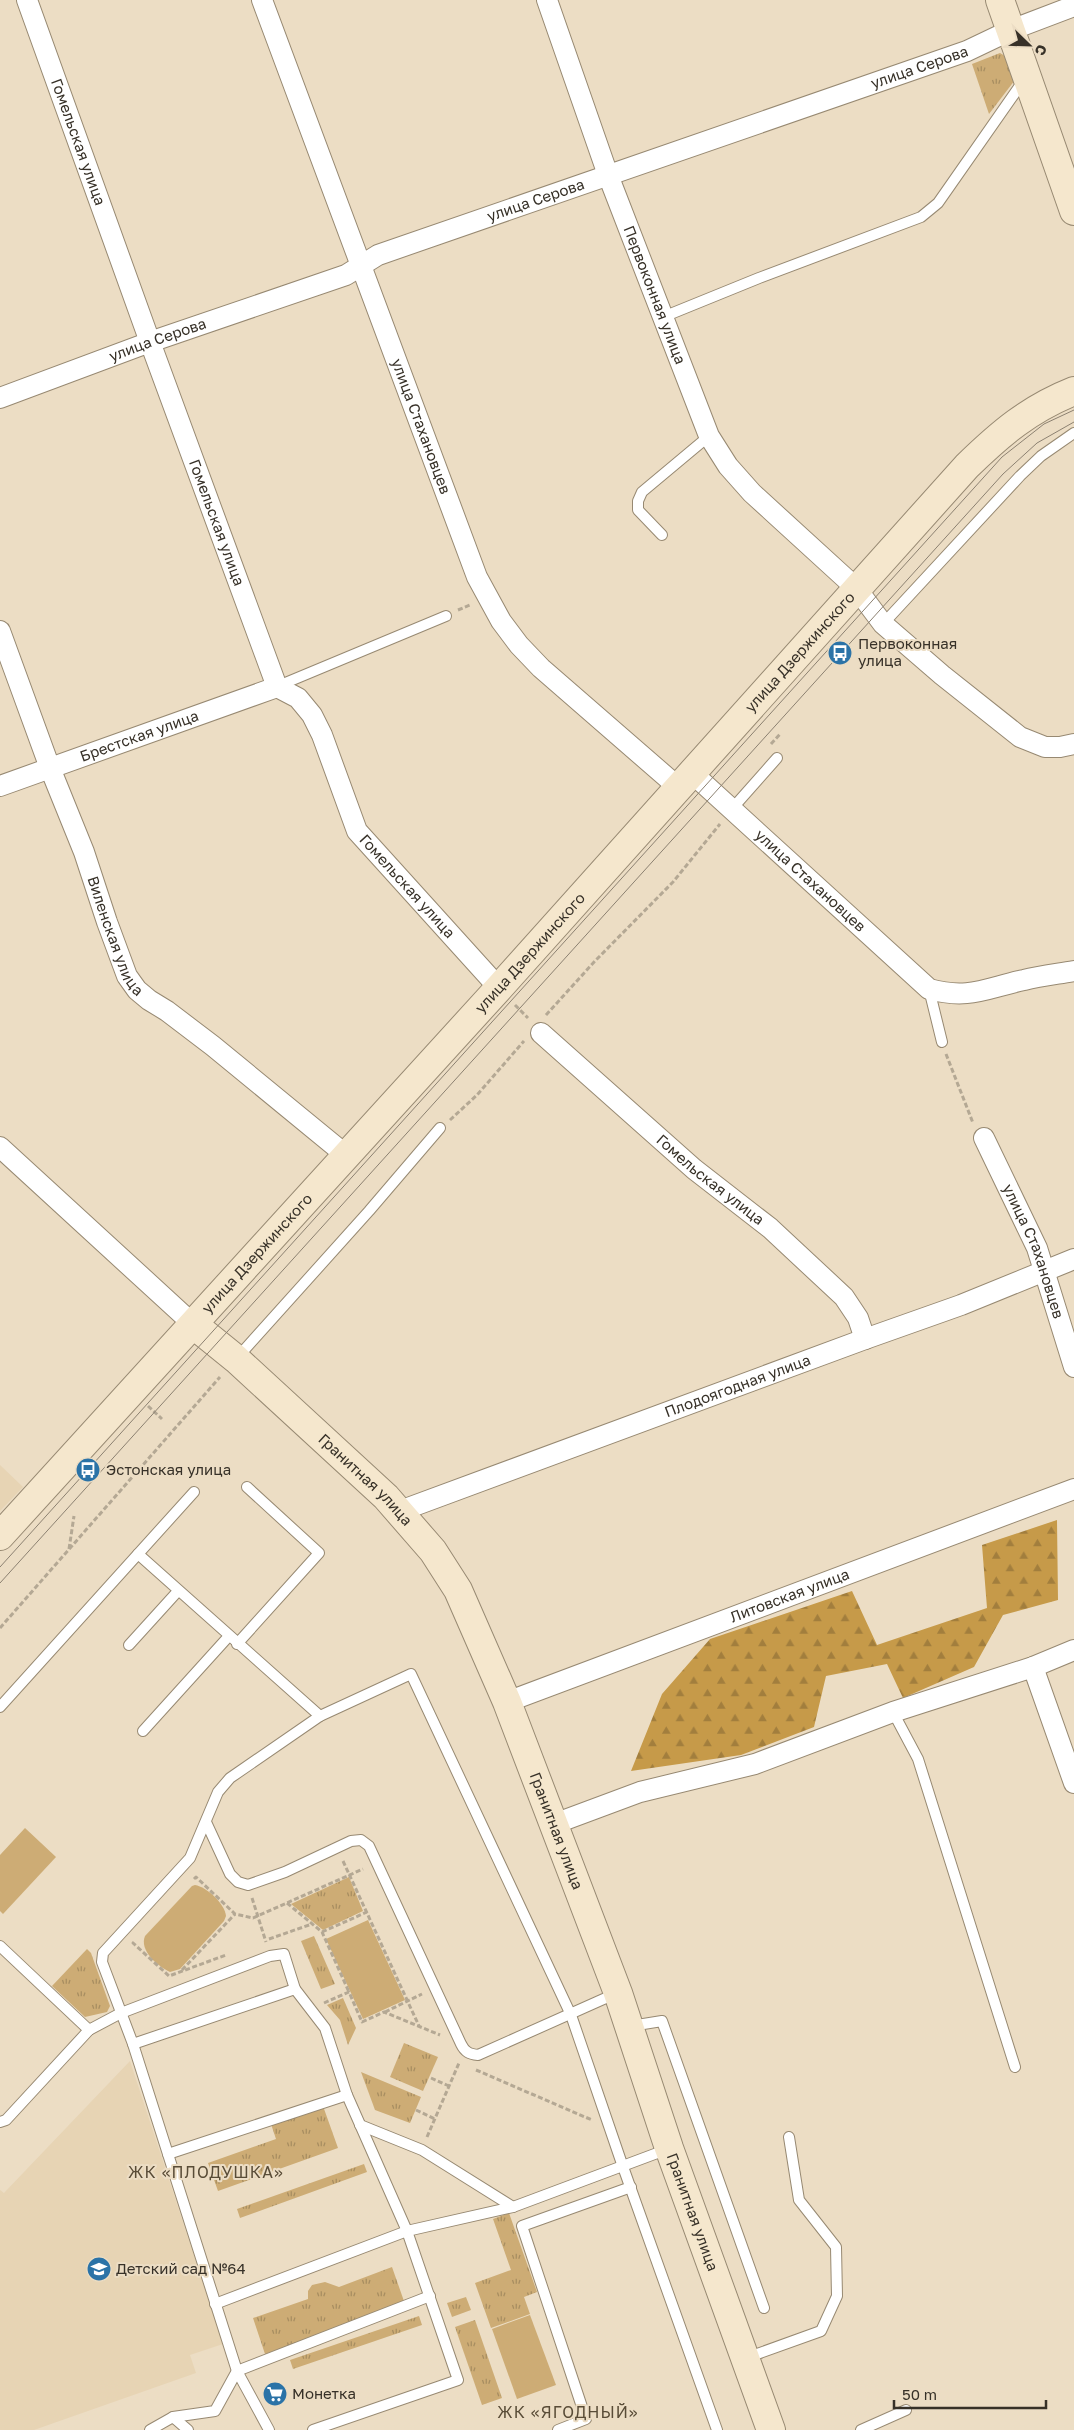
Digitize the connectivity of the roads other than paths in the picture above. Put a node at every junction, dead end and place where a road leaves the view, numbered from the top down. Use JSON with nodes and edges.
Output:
{"nodes":[{"id":1,"x":27,"y":0,"type":"edge"},
{"id":2,"x":262,"y":0,"type":"edge"},
{"id":3,"x":546,"y":0,"type":"edge"},
{"id":4,"x":1000,"y":0,"type":"edge"},
{"id":5,"x":1074,"y":6,"type":"edge"},
{"id":6,"x":1010,"y":30,"type":"junction"},
{"id":7,"x":1027,"y":76,"type":"junction"},
{"id":8,"x":608,"y":175,"type":"junction"},
{"id":9,"x":1074,"y":211,"type":"edge"},
{"id":10,"x":363,"y":264,"type":"junction"},
{"id":11,"x":663,"y":317,"type":"junction"},
{"id":12,"x":150,"y":342,"type":"junction"},
{"id":13,"x":1074,"y":391,"type":"edge"},
{"id":14,"x":0,"y":398,"type":"edge"},
{"id":15,"x":1074,"y":432,"type":"edge"},
{"id":16,"x":709,"y":436,"type":"junction"},
{"id":17,"x":662,"y":535,"type":"dead end"},
{"id":18,"x":856,"y":588,"type":"junction"},
{"id":19,"x":446,"y":616,"type":"dead end"},
{"id":20,"x":883,"y":624,"type":"junction"},
{"id":21,"x":0,"y":631,"type":"edge"},
{"id":22,"x":277,"y":687,"type":"junction"},
{"id":23,"x":1074,"y":744,"type":"edge"},
{"id":24,"x":777,"y":758,"type":"dead end"},
{"id":25,"x":50,"y":768,"type":"junction"},
{"id":26,"x":685,"y":781,"type":"junction"},
{"id":27,"x":0,"y":786,"type":"edge"},
{"id":28,"x":731,"y":810,"type":"junction"},
{"id":29,"x":1074,"y":971,"type":"edge"},
{"id":30,"x":499,"y":988,"type":"junction"},
{"id":31,"x":929,"y":989,"type":"junction"},
{"id":32,"x":542,"y":1026,"type":"road end"},
{"id":33,"x":942,"y":1042,"type":"road end"},
{"id":34,"x":440,"y":1128,"type":"road end"},
{"id":35,"x":984,"y":1138,"type":"road end"},
{"id":36,"x":0,"y":1147,"type":"edge"},
{"id":37,"x":347,"y":1156,"type":"junction"},
{"id":38,"x":1074,"y":1259,"type":"edge"},
{"id":39,"x":1044,"y":1270,"type":"junction"},
{"id":40,"x":194,"y":1325,"type":"junction"},
{"id":41,"x":865,"y":1338,"type":"junction"},
{"id":42,"x":236,"y":1360,"type":"junction"},
{"id":43,"x":1074,"y":1367,"type":"edge"},
{"id":44,"x":247,"y":1488,"type":"dead end"},
{"id":45,"x":1074,"y":1489,"type":"edge"},
{"id":46,"x":194,"y":1492,"type":"dead end"},
{"id":47,"x":400,"y":1511,"type":"junction"},
{"id":48,"x":0,"y":1536,"type":"edge"},
{"id":49,"x":138,"y":1554,"type":"junction"},
{"id":50,"x":178,"y":1591,"type":"junction"},
{"id":51,"x":233,"y":1640,"type":"junction"},
{"id":52,"x":129,"y":1646,"type":"dead end"},
{"id":53,"x":1074,"y":1650,"type":"edge"},
{"id":54,"x":1033,"y":1667,"type":"junction"},
{"id":55,"x":507,"y":1702,"type":"junction"},
{"id":56,"x":0,"y":1707,"type":"edge"},
{"id":57,"x":893,"y":1712,"type":"junction"},
{"id":58,"x":320,"y":1716,"type":"junction"},
{"id":59,"x":143,"y":1731,"type":"dead end"},
{"id":60,"x":1074,"y":1783,"type":"edge"},
{"id":61,"x":206,"y":1822,"type":"junction"},
{"id":62,"x":554,"y":1824,"type":"junction"},
{"id":63,"x":0,"y":1946,"type":"edge"},
{"id":64,"x":294,"y":1989,"type":"junction"},
{"id":65,"x":618,"y":1993,"type":"junction"},
{"id":66,"x":121,"y":2013,"type":"junction"},
{"id":67,"x":571,"y":2015,"type":"junction"},
{"id":68,"x":628,"y":2026,"type":"junction"},
{"id":69,"x":89,"y":2030,"type":"junction"},
{"id":70,"x":133,"y":2044,"type":"junction"},
{"id":71,"x":1015,"y":2067,"type":"dead end"},
{"id":72,"x":347,"y":2095,"type":"junction"},
{"id":73,"x":0,"y":2122,"type":"edge"},
{"id":74,"x":360,"y":2126,"type":"junction"},
{"id":75,"x":789,"y":2137,"type":"dead end"},
{"id":76,"x":669,"y":2148,"type":"junction"},
{"id":77,"x":168,"y":2154,"type":"junction"},
{"id":78,"x":622,"y":2164,"type":"junction"},
{"id":79,"x":631,"y":2187,"type":"junction"},
{"id":80,"x":513,"y":2207,"type":"junction"},
{"id":81,"x":407,"y":2231,"type":"junction"},
{"id":82,"x":430,"y":2296,"type":"junction"},
{"id":83,"x":215,"y":2304,"type":"junction"},
{"id":84,"x":764,"y":2308,"type":"dead end"},
{"id":85,"x":745,"y":2358,"type":"junction"},
{"id":86,"x":237,"y":2370,"type":"junction"},
{"id":87,"x":906,"y":2410,"type":"dead end"},
{"id":88,"x":173,"y":2417,"type":"junction"},
{"id":89,"x":150,"y":2430,"type":"edge"},
{"id":90,"x":188,"y":2430,"type":"edge"},
{"id":91,"x":269,"y":2430,"type":"edge"},
{"id":92,"x":313,"y":2430,"type":"edge"},
{"id":93,"x":558,"y":2430,"type":"edge"},
{"id":94,"x":717,"y":2430,"type":"edge"},
{"id":95,"x":771,"y":2430,"type":"edge"},
{"id":96,"x":861,"y":2430,"type":"edge"}],
"edges":[{"from":1,"to":12,"type":"street","name":"Гомельская улица"},
{"from":2,"to":10,"type":"street","name":"улица Стахановцев"},
{"from":3,"to":8,"type":"street","name":"Первоконная улица"},
{"from":4,"to":6,"type":"main road"},
{"from":5,"to":6,"type":"street","name":"улица Серова"},
{"from":6,"to":7,"type":"main road"},
{"from":6,"to":8,"type":"street","name":"улица Серова"},
{"from":7,"to":9,"type":"main road"},
{"from":7,"to":11,"type":"lane"},
{"from":8,"to":10,"type":"street","name":"улица Серова"},
{"from":8,"to":11,"type":"street","name":"Первоконная улица"},
{"from":10,"to":12,"type":"street","name":"улица Серова"},
{"from":10,"to":26,"type":"street","name":"улица Стахановцев"},
{"from":11,"to":16,"type":"street","name":"Первоконная улица"},
{"from":12,"to":14,"type":"street","name":"улица Серова"},
{"from":12,"to":22,"type":"street","name":"Гомельская улица"},
{"from":13,"to":18,"type":"main road","name":"улица Дзержинского"},
{"from":15,"to":20,"type":"lane"},
{"from":16,"to":17,"type":"lane"},
{"from":16,"to":18,"type":"street","name":"Первоконная улица"},
{"from":18,"to":20,"type":"street","name":"Первоконная улица"},
{"from":18,"to":26,"type":"main road","name":"улица Дзержинского"},
{"from":19,"to":22,"type":"lane"},
{"from":20,"to":23,"type":"street","name":"Первоконная улица"},
{"from":21,"to":25,"type":"street","name":"Виленская улица"},
{"from":22,"to":25,"type":"street","name":"Брестская улица"},
{"from":22,"to":30,"type":"street","name":"Гомельская улица"},
{"from":24,"to":28,"type":"lane"},
{"from":25,"to":27,"type":"street","name":"Брестская улица"},
{"from":25,"to":37,"type":"street","name":"Виленская улица"},
{"from":26,"to":28,"type":"street","name":"улица Стахановцев"},
{"from":26,"to":30,"type":"main road","name":"улица Дзержинского"},
{"from":28,"to":31,"type":"street","name":"улица Стахановцев"},
{"from":29,"to":31,"type":"street"},
{"from":30,"to":37,"type":"main road","name":"улица Дзержинского"},
{"from":31,"to":33,"type":"lane"},
{"from":32,"to":41,"type":"street","name":"Гомельская улица"},
{"from":34,"to":42,"type":"lane"},
{"from":35,"to":39,"type":"street","name":"улица Стахановцев"},
{"from":36,"to":40,"type":"street"},
{"from":37,"to":40,"type":"main road","name":"улица Дзержинского"},
{"from":38,"to":39,"type":"street","name":"Плодоягодная улица"},
{"from":39,"to":41,"type":"street","name":"Плодоягодная улица"},
{"from":39,"to":43,"type":"street","name":"улица Стахановцев"},
{"from":40,"to":42,"type":"main road","name":"Гранитная улица"},
{"from":40,"to":48,"type":"main road","name":"улица Дзержинского"},
{"from":41,"to":47,"type":"street","name":"Плодоягодная улица"},
{"from":42,"to":47,"type":"main road","name":"Гранитная улица"},
{"from":44,"to":51,"type":"lane"},
{"from":45,"to":55,"type":"street","name":"Литовская улица"},
{"from":46,"to":49,"type":"lane"},
{"from":47,"to":55,"type":"main road","name":"Гранитная улица"},
{"from":49,"to":50,"type":"lane"},
{"from":49,"to":56,"type":"lane"},
{"from":50,"to":51,"type":"lane"},
{"from":50,"to":52,"type":"lane"},
{"from":51,"to":58,"type":"lane"},
{"from":51,"to":59,"type":"lane"},
{"from":53,"to":54,"type":"street"},
{"from":54,"to":57,"type":"street"},
{"from":54,"to":60,"type":"street"},
{"from":55,"to":62,"type":"main road","name":"Гранитная улица"},
{"from":57,"to":62,"type":"street"},
{"from":57,"to":71,"type":"lane"},
{"from":58,"to":61,"type":"lane"},
{"from":58,"to":67,"type":"lane"},
{"from":61,"to":66,"type":"lane"},
{"from":61,"to":67,"type":"lane"},
{"from":62,"to":65,"type":"main road","name":"Гранитная улица"},
{"from":63,"to":69,"type":"lane"},
{"from":64,"to":66,"type":"lane"},
{"from":64,"to":70,"type":"lane"},
{"from":64,"to":72,"type":"lane"},
{"from":65,"to":67,"type":"lane"},
{"from":65,"to":68,"type":"main road","name":"Гранитная улица"},
{"from":66,"to":69,"type":"lane"},
{"from":66,"to":70,"type":"lane"},
{"from":67,"to":78,"type":"lane"},
{"from":68,"to":76,"type":"main road","name":"Гранитная улица"},
{"from":68,"to":84,"type":"lane"},
{"from":69,"to":73,"type":"lane"},
{"from":70,"to":77,"type":"lane"},
{"from":72,"to":74,"type":"lane"},
{"from":72,"to":77,"type":"lane"},
{"from":74,"to":80,"type":"lane"},
{"from":74,"to":81,"type":"lane"},
{"from":75,"to":85,"type":"lane"},
{"from":76,"to":78,"type":"lane"},
{"from":76,"to":85,"type":"main road","name":"Гранитная улица"},
{"from":77,"to":83,"type":"lane"},
{"from":78,"to":79,"type":"lane"},
{"from":78,"to":80,"type":"lane"},
{"from":79,"to":93,"type":"lane"},
{"from":79,"to":94,"type":"lane"},
{"from":80,"to":81,"type":"lane"},
{"from":81,"to":82,"type":"lane"},
{"from":81,"to":83,"type":"lane"},
{"from":82,"to":86,"type":"lane"},
{"from":82,"to":92,"type":"lane"},
{"from":83,"to":86,"type":"lane"},
{"from":85,"to":95,"type":"main road","name":"Гранитная улица"},
{"from":86,"to":88,"type":"lane"},
{"from":86,"to":91,"type":"lane"},
{"from":87,"to":96,"type":"lane"},
{"from":88,"to":89,"type":"lane"},
{"from":88,"to":90,"type":"lane"}]}
